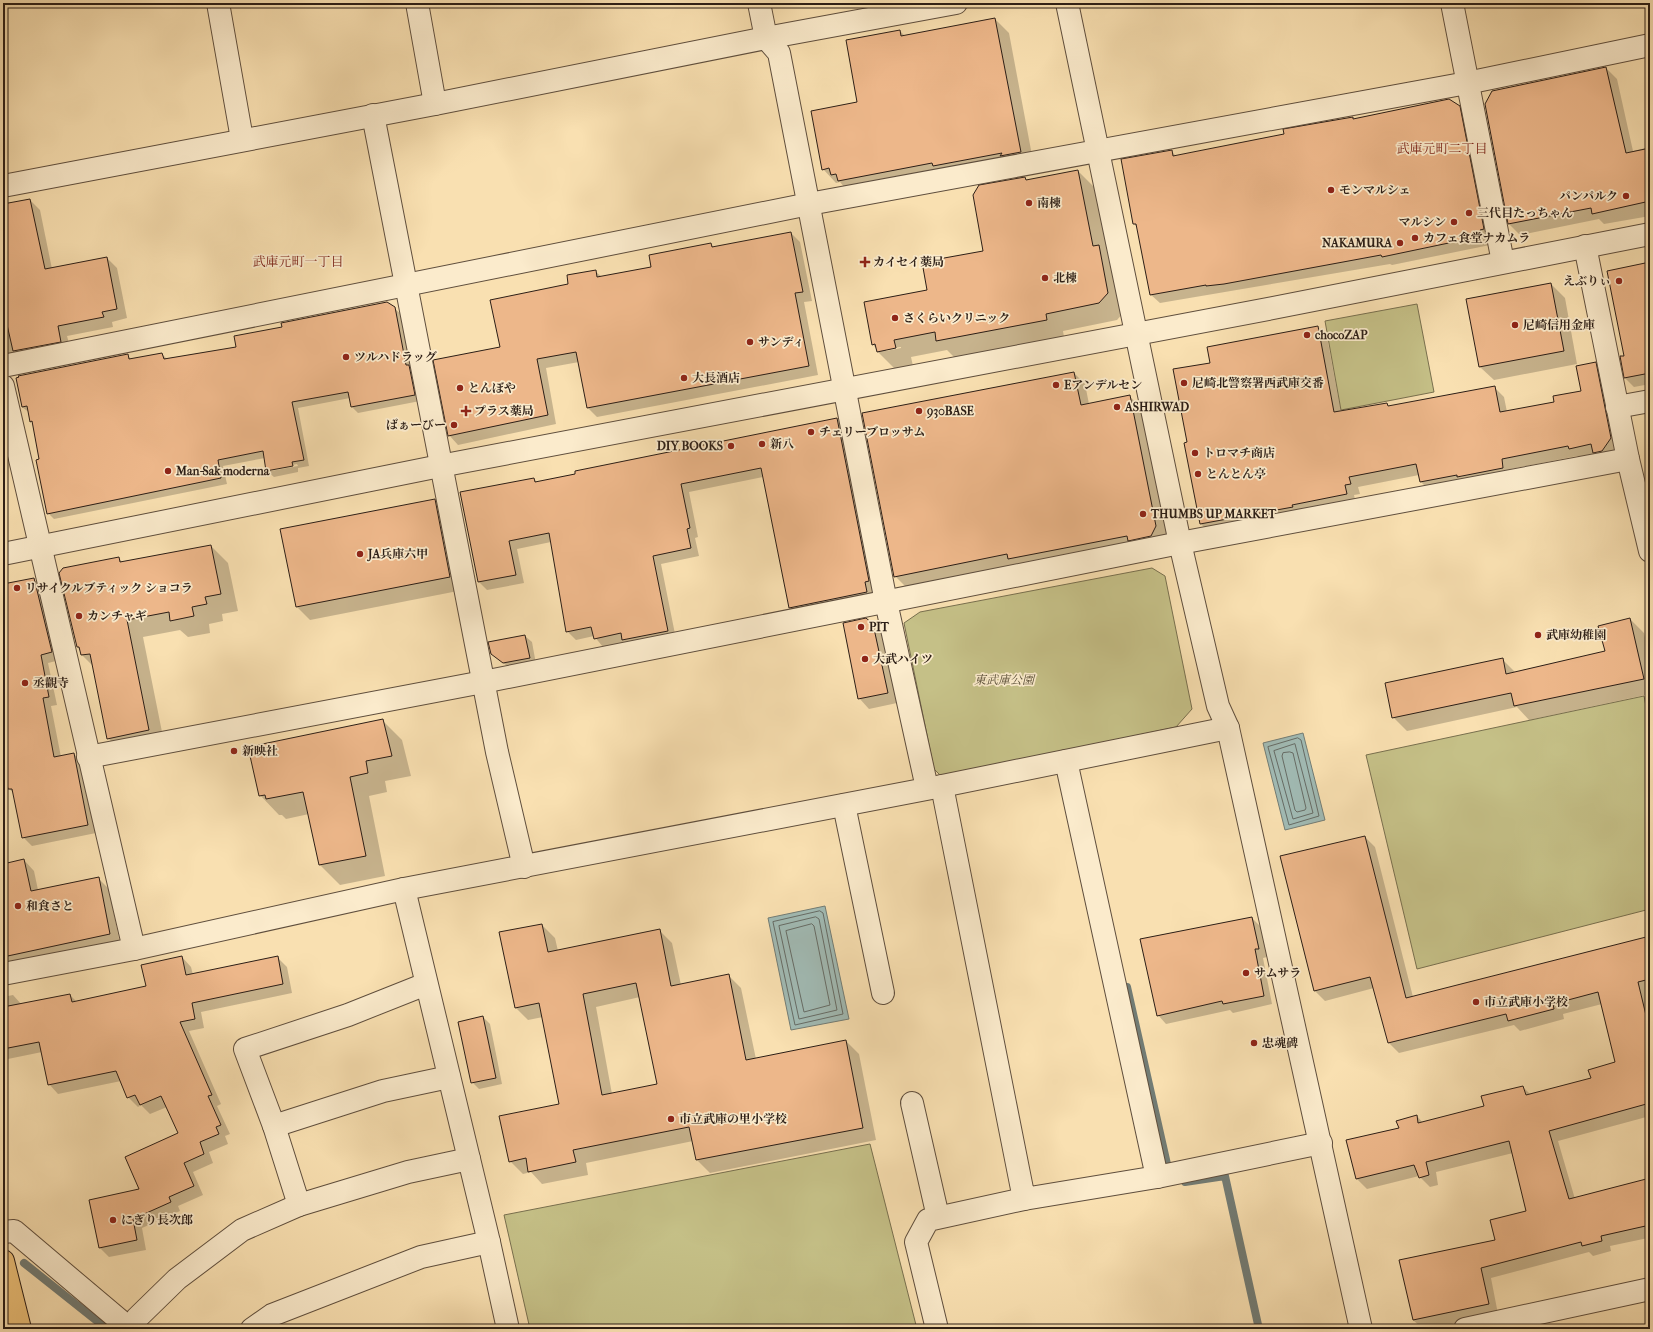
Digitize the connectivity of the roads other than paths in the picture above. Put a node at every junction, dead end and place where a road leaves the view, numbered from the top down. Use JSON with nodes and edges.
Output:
{"nodes":[{"id":1,"x":218,"y":3,"type":"edge"},
{"id":2,"x":417,"y":3,"type":"edge"},
{"id":3,"x":760,"y":3,"type":"edge"},
{"id":4,"x":956,"y":3,"type":"edge"},
{"id":5,"x":1067,"y":3,"type":"edge"},
{"id":6,"x":1452,"y":3,"type":"edge"},
{"id":7,"x":766,"y":38,"type":"junction"},
{"id":8,"x":1650,"y":45,"type":"edge"},
{"id":9,"x":1467,"y":83,"type":"junction"},
{"id":10,"x":435,"y":104,"type":"junction"},
{"id":11,"x":373,"y":115,"type":"junction"},
{"id":12,"x":242,"y":139,"type":"junction"},
{"id":13,"x":1098,"y":150,"type":"junction"},
{"id":14,"x":3,"y":186,"type":"edge"},
{"id":15,"x":809,"y":204,"type":"junction"},
{"id":16,"x":1650,"y":234,"type":"edge"},
{"id":17,"x":1585,"y":246,"type":"junction"},
{"id":18,"x":1503,"y":262,"type":"junction"},
{"id":19,"x":406,"y":286,"type":"junction"},
{"id":20,"x":1136,"y":334,"type":"junction"},
{"id":21,"x":3,"y":366,"type":"edge"},
{"id":22,"x":3,"y":386,"type":"edge"},
{"id":23,"x":845,"y":388,"type":"junction"},
{"id":24,"x":1650,"y":401,"type":"edge"},
{"id":25,"x":1617,"y":407,"type":"junction"},
{"id":26,"x":1628,"y":459,"type":"junction"},
{"id":27,"x":440,"y":466,"type":"junction"},
{"id":28,"x":1180,"y":543,"type":"junction"},
{"id":29,"x":40,"y":547,"type":"junction"},
{"id":30,"x":1650,"y":551,"type":"edge"},
{"id":31,"x":3,"y":554,"type":"edge"},
{"id":32,"x":886,"y":602,"type":"junction"},
{"id":33,"x":483,"y":682,"type":"junction"},
{"id":34,"x":1228,"y":728,"type":"junction"},
{"id":35,"x":88,"y":757,"type":"junction"},
{"id":36,"x":1066,"y":761,"type":"junction"},
{"id":37,"x":935,"y":787,"type":"junction"},
{"id":38,"x":844,"y":804,"type":"junction"},
{"id":39,"x":524,"y":867,"type":"junction"},
{"id":40,"x":404,"y":889,"type":"junction"},
{"id":41,"x":134,"y":949,"type":"junction"},
{"id":42,"x":3,"y":974,"type":"edge"},
{"id":43,"x":426,"y":984,"type":"junction"},
{"id":44,"x":882,"y":993,"type":"dead end"},
{"id":45,"x":449,"y":1077,"type":"junction"},
{"id":46,"x":912,"y":1103,"type":"dead end"},
{"id":47,"x":274,"y":1126,"type":"junction"},
{"id":48,"x":1321,"y":1143,"type":"junction"},
{"id":49,"x":469,"y":1159,"type":"junction"},
{"id":50,"x":1156,"y":1177,"type":"junction"},
{"id":51,"x":1024,"y":1199,"type":"junction"},
{"id":52,"x":299,"y":1206,"type":"junction"},
{"id":53,"x":938,"y":1217,"type":"junction"},
{"id":54,"x":3,"y":1232,"type":"edge"},
{"id":55,"x":489,"y":1242,"type":"junction"},
{"id":56,"x":4,"y":1265,"type":"edge"},
{"id":57,"x":1650,"y":1289,"type":"edge"},
{"id":58,"x":20,"y":1329,"type":"edge"},
{"id":59,"x":130,"y":1329,"type":"edge"},
{"id":60,"x":252,"y":1329,"type":"edge"},
{"id":61,"x":508,"y":1329,"type":"edge"},
{"id":62,"x":937,"y":1329,"type":"edge"},
{"id":63,"x":1361,"y":1329,"type":"edge"},
{"id":64,"x":1465,"y":1329,"type":"edge"}],
"edges":[{"from":1,"to":12,"type":"street"},
{"from":2,"to":10,"type":"street"},
{"from":3,"to":7,"type":"street"},
{"from":4,"to":7,"type":"street"},
{"from":5,"to":13,"type":"street"},
{"from":6,"to":9,"type":"street"},
{"from":7,"to":10,"type":"street"},
{"from":7,"to":15,"type":"street"},
{"from":8,"to":9,"type":"street"},
{"from":9,"to":13,"type":"street"},
{"from":9,"to":18,"type":"street"},
{"from":10,"to":11,"type":"street"},
{"from":11,"to":12,"type":"street"},
{"from":11,"to":19,"type":"street"},
{"from":12,"to":14,"type":"street"},
{"from":13,"to":15,"type":"street"},
{"from":13,"to":20,"type":"street"},
{"from":15,"to":19,"type":"street"},
{"from":15,"to":23,"type":"street"},
{"from":16,"to":17,"type":"street"},
{"from":17,"to":18,"type":"street"},
{"from":17,"to":25,"type":"street"},
{"from":18,"to":20,"type":"street"},
{"from":19,"to":21,"type":"street"},
{"from":19,"to":27,"type":"street"},
{"from":20,"to":23,"type":"street"},
{"from":20,"to":28,"type":"street"},
{"from":22,"to":29,"type":"street"},
{"from":23,"to":27,"type":"street"},
{"from":23,"to":32,"type":"street"},
{"from":24,"to":25,"type":"street"},
{"from":25,"to":26,"type":"street"},
{"from":26,"to":28,"type":"street"},
{"from":26,"to":30,"type":"street"},
{"from":27,"to":29,"type":"street"},
{"from":27,"to":33,"type":"street"},
{"from":28,"to":32,"type":"street"},
{"from":28,"to":34,"type":"street"},
{"from":29,"to":31,"type":"street"},
{"from":29,"to":35,"type":"street"},
{"from":32,"to":33,"type":"street"},
{"from":32,"to":37,"type":"street"},
{"from":33,"to":35,"type":"street"},
{"from":33,"to":39,"type":"street"},
{"from":34,"to":36,"type":"street"},
{"from":34,"to":48,"type":"street"},
{"from":35,"to":41,"type":"street"},
{"from":36,"to":37,"type":"street"},
{"from":36,"to":50,"type":"street"},
{"from":37,"to":38,"type":"street"},
{"from":37,"to":51,"type":"street"},
{"from":38,"to":39,"type":"street"},
{"from":38,"to":44,"type":"street"},
{"from":39,"to":40,"type":"street"},
{"from":40,"to":41,"type":"street"},
{"from":40,"to":43,"type":"street"},
{"from":41,"to":42,"type":"street"},
{"from":43,"to":45,"type":"street"},
{"from":43,"to":47,"type":"street"},
{"from":45,"to":47,"type":"street"},
{"from":45,"to":49,"type":"street"},
{"from":46,"to":53,"type":"street"},
{"from":47,"to":52,"type":"street"},
{"from":48,"to":50,"type":"street"},
{"from":48,"to":63,"type":"street"},
{"from":49,"to":52,"type":"street"},
{"from":49,"to":55,"type":"street"},
{"from":50,"to":51,"type":"street"},
{"from":51,"to":53,"type":"street"},
{"from":52,"to":59,"type":"street"},
{"from":53,"to":62,"type":"street"},
{"from":54,"to":59,"type":"street"},
{"from":55,"to":60,"type":"street"},
{"from":55,"to":61,"type":"street"},
{"from":56,"to":58,"type":"main road"},
{"from":57,"to":64,"type":"street"}]}
